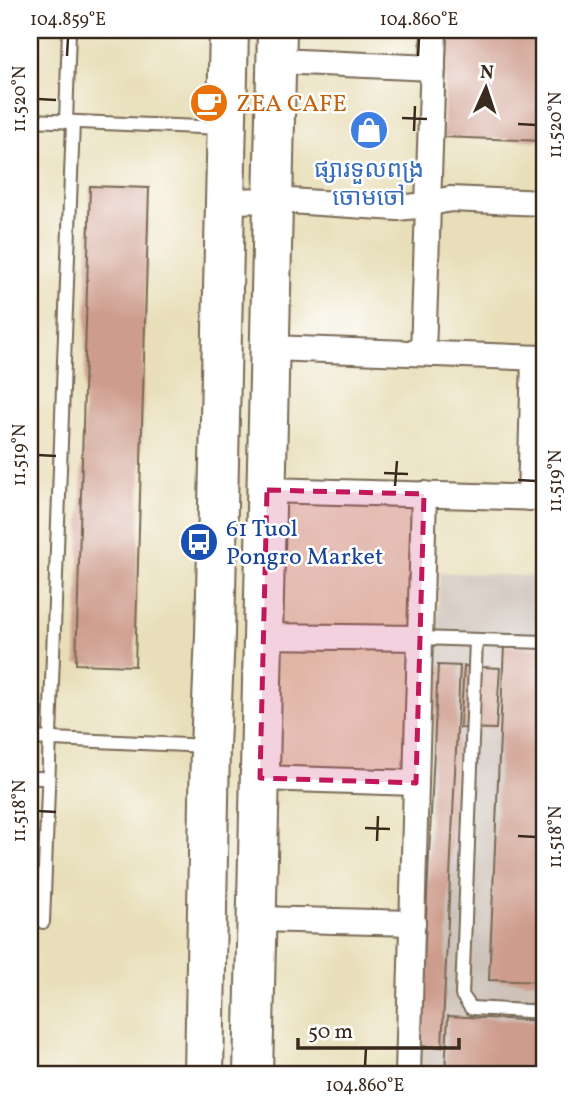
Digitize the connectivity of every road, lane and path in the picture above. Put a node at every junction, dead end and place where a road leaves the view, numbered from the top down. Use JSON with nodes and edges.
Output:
{"nodes":[{"id":1,"x":69,"y":30,"type":"edge"},
{"id":2,"x":229,"y":30,"type":"edge"},
{"id":3,"x":434,"y":30,"type":"edge"},
{"id":4,"x":277,"y":46,"type":"edge"},
{"id":5,"x":433,"y":68,"type":"junction"},
{"id":6,"x":30,"y":120,"type":"edge"},
{"id":7,"x":69,"y":122,"type":"junction"},
{"id":8,"x":227,"y":128,"type":"junction"},
{"id":9,"x":274,"y":200,"type":"junction"},
{"id":10,"x":225,"y":201,"type":"junction"},
{"id":11,"x":544,"y":203,"type":"edge"},
{"id":12,"x":428,"y":204,"type":"junction"},
{"id":13,"x":270,"y":348,"type":"junction"},
{"id":14,"x":423,"y":353,"type":"junction"},
{"id":15,"x":539,"y":358,"type":"edge"},
{"id":16,"x":267,"y":489,"type":"junction"},
{"id":17,"x":425,"y":494,"type":"junction"},
{"id":18,"x":537,"y":498,"type":"edge"},
{"id":19,"x":263,"y":636,"type":"junction"},
{"id":20,"x":420,"y":638,"type":"junction"},
{"id":21,"x":476,"y":640,"type":"junction"},
{"id":22,"x":544,"y":642,"type":"edge"},
{"id":23,"x":30,"y":738,"type":"edge"},
{"id":24,"x":50,"y":739,"type":"junction"},
{"id":25,"x":210,"y":746,"type":"junction"},
{"id":26,"x":30,"y":778,"type":"edge"},
{"id":27,"x":48,"y":778,"type":"junction"},
{"id":28,"x":260,"y":778,"type":"junction"},
{"id":29,"x":416,"y":783,"type":"junction"},
{"id":30,"x":257,"y":919,"type":"junction"},
{"id":31,"x":43,"y":922,"type":"dead end"},
{"id":32,"x":412,"y":923,"type":"junction"},
{"id":33,"x":544,"y":1012,"type":"edge"},
{"id":34,"x":204,"y":1074,"type":"edge"},
{"id":35,"x":253,"y":1074,"type":"edge"},
{"id":36,"x":408,"y":1074,"type":"edge"}],
"edges":[{"from":1,"to":7,"type":"lane"},
{"from":2,"to":8,"type":"main road"},
{"from":3,"to":5,"type":"street"},
{"from":4,"to":5,"type":"street"},
{"from":4,"to":9,"type":"main road"},
{"from":5,"to":12,"type":"street"},
{"from":6,"to":7,"type":"lane"},
{"from":7,"to":8,"type":"lane"},
{"from":7,"to":24,"type":"lane"},
{"from":8,"to":10,"type":"main road"},
{"from":9,"to":10,"type":"street"},
{"from":9,"to":12,"type":"street"},
{"from":9,"to":13,"type":"main road"},
{"from":10,"to":25,"type":"main road"},
{"from":11,"to":12,"type":"street"},
{"from":12,"to":14,"type":"street"},
{"from":13,"to":14,"type":"street"},
{"from":13,"to":16,"type":"main road"},
{"from":14,"to":15,"type":"street"},
{"from":15,"to":18,"type":"street"},
{"from":16,"to":17,"type":"street"},
{"from":16,"to":19,"type":"main road"},
{"from":17,"to":18,"type":"street"},
{"from":17,"to":20,"type":"street"},
{"from":19,"to":20,"type":"street"},
{"from":19,"to":28,"type":"main road"},
{"from":20,"to":21,"type":"lane"},
{"from":20,"to":29,"type":"street"},
{"from":21,"to":22,"type":"lane"},
{"from":21,"to":33,"type":"lane"},
{"from":23,"to":24,"type":"lane"},
{"from":24,"to":25,"type":"lane"},
{"from":24,"to":27,"type":"lane"},
{"from":25,"to":34,"type":"main road"},
{"from":26,"to":27,"type":"lane"},
{"from":27,"to":31,"type":"lane"},
{"from":28,"to":29,"type":"street"},
{"from":28,"to":30,"type":"main road"},
{"from":29,"to":32,"type":"street"},
{"from":30,"to":32,"type":"street"},
{"from":30,"to":35,"type":"main road"},
{"from":32,"to":36,"type":"street"}]}
